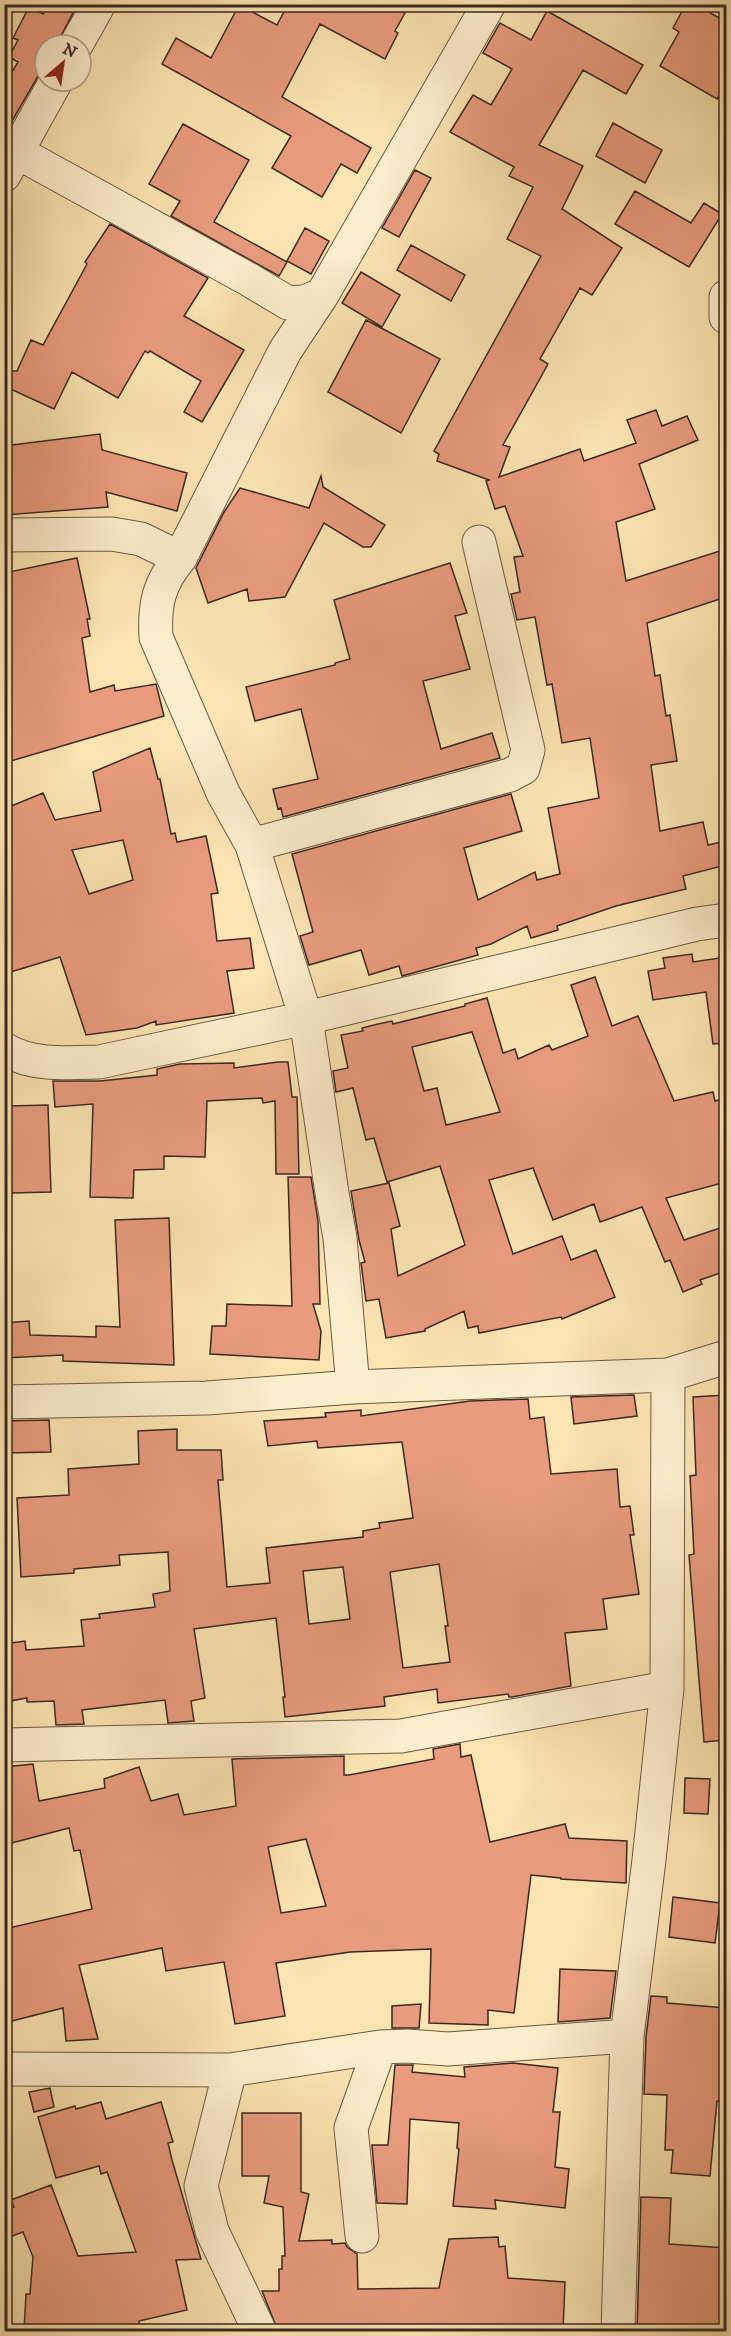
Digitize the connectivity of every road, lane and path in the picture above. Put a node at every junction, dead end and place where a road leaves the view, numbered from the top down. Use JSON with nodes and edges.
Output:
{"nodes":[{"id":1,"x":99,"y":4,"type":"edge"},
{"id":2,"x":489,"y":4,"type":"edge"},
{"id":3,"x":83,"y":33,"type":"edge"},
{"id":4,"x":49,"y":93,"type":"edge"},
{"id":5,"x":11,"y":163,"type":"edge"},
{"id":6,"x":322,"y":295,"type":"junction"},
{"id":7,"x":726,"y":297,"type":"edge"},
{"id":8,"x":726,"y":317,"type":"edge"},
{"id":9,"x":4,"y":535,"type":"edge"},
{"id":10,"x":479,"y":542,"type":"dead end"},
{"id":11,"x":180,"y":558,"type":"junction"},
{"id":12,"x":252,"y":845,"type":"junction"},
{"id":13,"x":726,"y":920,"type":"edge"},
{"id":14,"x":306,"y":1018,"type":"junction"},
{"id":15,"x":4,"y":1049,"type":"edge"},
{"id":16,"x":726,"y":1358,"type":"edge"},
{"id":17,"x":669,"y":1375,"type":"junction"},
{"id":18,"x":353,"y":1387,"type":"junction"},
{"id":19,"x":4,"y":1401,"type":"edge"},
{"id":20,"x":667,"y":1688,"type":"junction"},
{"id":21,"x":4,"y":1745,"type":"edge"},
{"id":22,"x":627,"y":2036,"type":"junction"},
{"id":23,"x":380,"y":2047,"type":"junction"},
{"id":24,"x":4,"y":2069,"type":"edge"},
{"id":25,"x":230,"y":2070,"type":"junction"},
{"id":26,"x":362,"y":2236,"type":"dead end"},
{"id":27,"x":260,"y":2331,"type":"edge"},
{"id":28,"x":618,"y":2331,"type":"edge"}],
"edges":[{"from":1,"to":3,"type":"street"},
{"from":2,"to":6,"type":"street"},
{"from":4,"to":5,"type":"street"},
{"from":5,"to":6,"type":"street"},
{"from":6,"to":11,"type":"street"},
{"from":7,"to":8,"type":"street"},
{"from":9,"to":11,"type":"street"},
{"from":10,"to":12,"type":"street"},
{"from":11,"to":12,"type":"street"},
{"from":12,"to":14,"type":"street"},
{"from":13,"to":14,"type":"street"},
{"from":14,"to":15,"type":"street"},
{"from":14,"to":18,"type":"street"},
{"from":16,"to":17,"type":"street"},
{"from":17,"to":18,"type":"street"},
{"from":17,"to":20,"type":"street"},
{"from":18,"to":19,"type":"street"},
{"from":20,"to":21,"type":"street"},
{"from":20,"to":22,"type":"street"},
{"from":22,"to":23,"type":"street"},
{"from":22,"to":28,"type":"street"},
{"from":23,"to":25,"type":"street"},
{"from":23,"to":26,"type":"street"},
{"from":24,"to":25,"type":"street"},
{"from":25,"to":27,"type":"street"}]}
